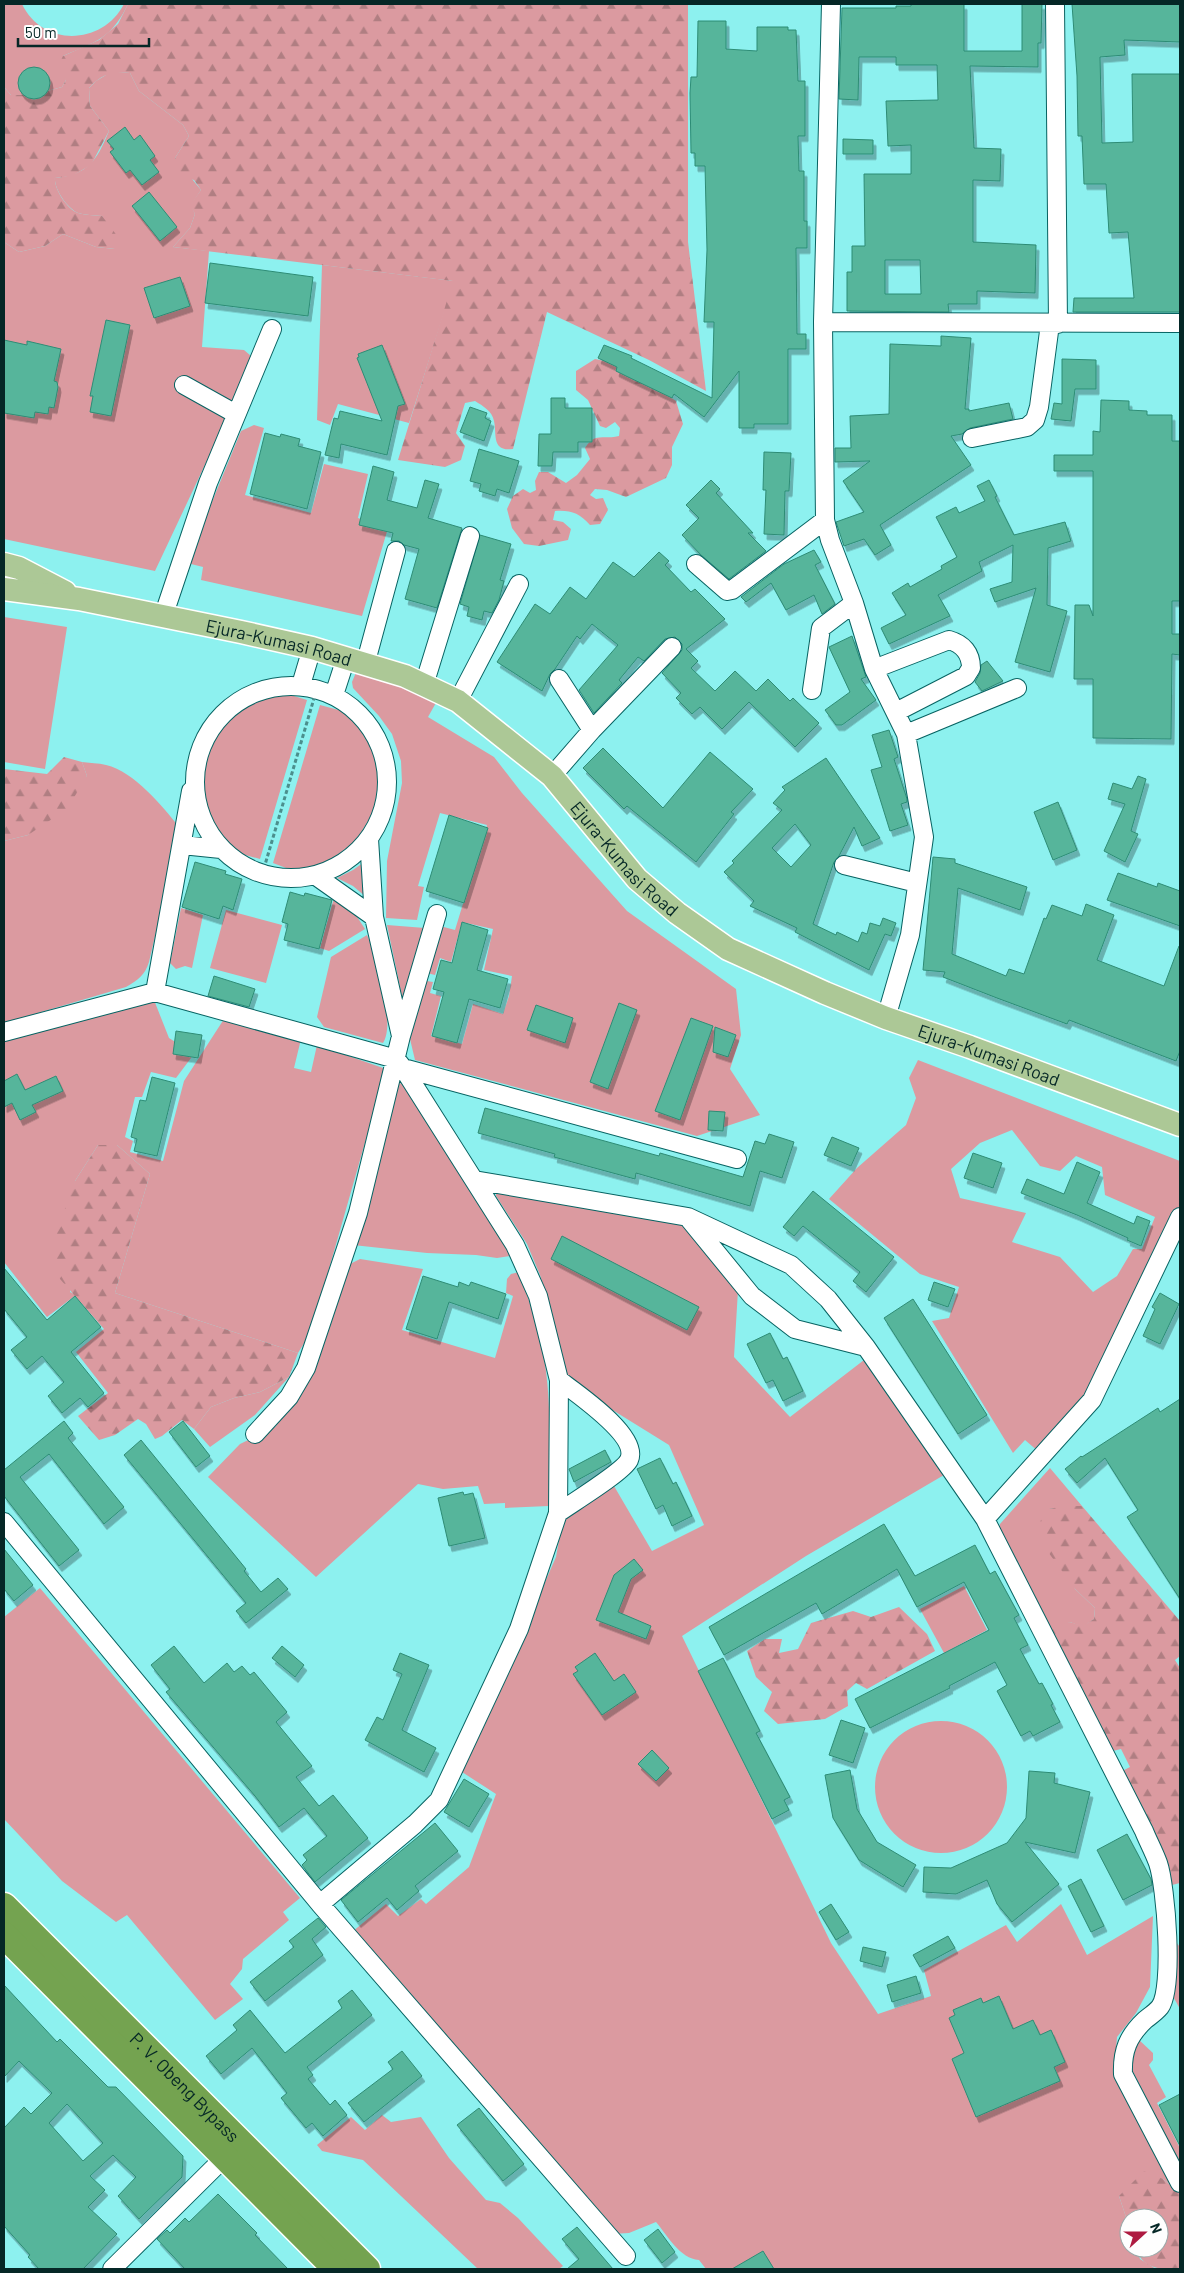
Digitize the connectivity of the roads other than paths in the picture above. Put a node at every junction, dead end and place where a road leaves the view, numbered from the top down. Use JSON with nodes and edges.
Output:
{"nodes":[{"id":1,"x":831,"y":4,"type":"edge"},
{"id":2,"x":1055,"y":4,"type":"edge"},
{"id":3,"x":823,"y":322,"type":"junction"},
{"id":4,"x":1180,"y":323,"type":"edge"},
{"id":5,"x":1054,"y":324,"type":"junction"},
{"id":6,"x":272,"y":329,"type":"dead end"},
{"id":7,"x":184,"y":384,"type":"dead end"},
{"id":8,"x":236,"y":414,"type":"junction"},
{"id":9,"x":972,"y":438,"type":"dead end"},
{"id":10,"x":825,"y":520,"type":"junction"},
{"id":11,"x":470,"y":536,"type":"dead end"},
{"id":12,"x":396,"y":551,"type":"dead end"},
{"id":13,"x":4,"y":564,"type":"edge"},
{"id":14,"x":696,"y":564,"type":"dead end"},
{"id":15,"x":520,"y":584,"type":"dead end"},
{"id":16,"x":4,"y":589,"type":"edge"},
{"id":17,"x":79,"y":599,"type":"junction"},
{"id":18,"x":854,"y":603,"type":"junction"},
{"id":19,"x":163,"y":617,"type":"junction"},
{"id":20,"x":312,"y":648,"type":"junction"},
{"id":21,"x":672,"y":648,"type":"dead end"},
{"id":22,"x":355,"y":661,"type":"junction"},
{"id":23,"x":874,"y":669,"type":"junction"},
{"id":24,"x":558,"y":679,"type":"dead end"},
{"id":25,"x":424,"y":685,"type":"junction"},
{"id":26,"x":309,"y":686,"type":"junction"},
{"id":27,"x":1017,"y":688,"type":"dead end"},
{"id":28,"x":812,"y":690,"type":"dead end"},
{"id":29,"x":334,"y":695,"type":"junction"},
{"id":30,"x":458,"y":701,"type":"junction"},
{"id":31,"x":896,"y":712,"type":"junction"},
{"id":32,"x":592,"y":730,"type":"junction"},
{"id":33,"x":906,"y":734,"type":"junction"},
{"id":34,"x":194,"y":773,"type":"junction"},
{"id":35,"x":552,"y":776,"type":"junction"},
{"id":36,"x":369,"y":839,"type":"junction"},
{"id":37,"x":182,"y":845,"type":"junction"},
{"id":38,"x":221,"y":848,"type":"junction"},
{"id":39,"x":844,"y":865,"type":"dead end"},
{"id":40,"x":316,"y":876,"type":"junction"},
{"id":41,"x":917,"y":882,"type":"junction"},
{"id":42,"x":437,"y":914,"type":"dead end"},
{"id":43,"x":374,"y":917,"type":"junction"},
{"id":44,"x":155,"y":992,"type":"junction"},
{"id":45,"x":886,"y":1018,"type":"junction"},
{"id":46,"x":4,"y":1032,"type":"edge"},
{"id":47,"x":401,"y":1036,"type":"junction"},
{"id":48,"x":400,"y":1063,"type":"junction"},
{"id":49,"x":1180,"y":1125,"type":"edge"},
{"id":50,"x":737,"y":1159,"type":"dead end"},
{"id":51,"x":474,"y":1180,"type":"junction"},
{"id":52,"x":688,"y":1217,"type":"junction"},
{"id":53,"x":1180,"y":1217,"type":"edge"},
{"id":54,"x":866,"y":1347,"type":"junction"},
{"id":55,"x":559,"y":1380,"type":"junction"},
{"id":56,"x":255,"y":1434,"type":"dead end"},
{"id":57,"x":558,"y":1513,"type":"junction"},
{"id":58,"x":986,"y":1519,"type":"junction"},
{"id":59,"x":4,"y":1522,"type":"edge"},
{"id":60,"x":320,"y":1904,"type":"junction"},
{"id":61,"x":4,"y":1906,"type":"edge"},
{"id":62,"x":4,"y":1935,"type":"edge"},
{"id":63,"x":233,"y":2149,"type":"junction"},
{"id":64,"x":1180,"y":2183,"type":"edge"},
{"id":65,"x":626,"y":2256,"type":"dead end"},
{"id":66,"x":112,"y":2269,"type":"edge"},
{"id":67,"x":336,"y":2269,"type":"edge"},
{"id":68,"x":367,"y":2269,"type":"edge"}],
"edges":[{"from":1,"to":3,"type":"street"},
{"from":2,"to":5,"type":"street"},
{"from":3,"to":5,"type":"street"},
{"from":3,"to":10,"type":"street"},
{"from":4,"to":5,"type":"street"},
{"from":5,"to":9,"type":"street"},
{"from":6,"to":8,"type":"street"},
{"from":7,"to":8,"type":"street"},
{"from":8,"to":19,"type":"street"},
{"from":10,"to":14,"type":"street"},
{"from":10,"to":18,"type":"street"},
{"from":11,"to":25,"type":"street"},
{"from":12,"to":22,"type":"street"},
{"from":13,"to":17,"type":"main road"},
{"from":15,"to":30,"type":"street"},
{"from":16,"to":17,"type":"main road"},
{"from":17,"to":19,"type":"main road","name":"Ejura-Kumasi Road"},
{"from":18,"to":23,"type":"street"},
{"from":18,"to":28,"type":"street"},
{"from":19,"to":20,"type":"main road","name":"Ejura-Kumasi Road"},
{"from":20,"to":22,"type":"main road","name":"Ejura-Kumasi Road"},
{"from":20,"to":26,"type":"street"},
{"from":21,"to":32,"type":"street"},
{"from":22,"to":25,"type":"main road","name":"Ejura-Kumasi Road"},
{"from":22,"to":29,"type":"street"},
{"from":23,"to":31,"type":"street"},
{"from":23,"to":31,"type":"street"},
{"from":24,"to":32,"type":"street"},
{"from":25,"to":30,"type":"main road","name":"Ejura-Kumasi Road"},
{"from":26,"to":29,"type":"street"},
{"from":26,"to":34,"type":"street"},
{"from":27,"to":33,"type":"street"},
{"from":29,"to":36,"type":"street"},
{"from":30,"to":35,"type":"main road","name":"Ejura-Kumasi Road"},
{"from":31,"to":33,"type":"street"},
{"from":32,"to":35,"type":"street"},
{"from":33,"to":41,"type":"street"},
{"from":34,"to":37,"type":"street"},
{"from":34,"to":38,"type":"street"},
{"from":35,"to":45,"type":"main road","name":"Ejura-Kumasi Road"},
{"from":36,"to":40,"type":"street"},
{"from":36,"to":43,"type":"street"},
{"from":37,"to":38,"type":"street"},
{"from":37,"to":44,"type":"street"},
{"from":38,"to":40,"type":"street"},
{"from":39,"to":41,"type":"street"},
{"from":40,"to":43,"type":"street"},
{"from":41,"to":45,"type":"street"},
{"from":42,"to":47,"type":"street"},
{"from":43,"to":47,"type":"street"},
{"from":44,"to":46,"type":"street"},
{"from":44,"to":48,"type":"street"},
{"from":45,"to":49,"type":"main road","name":"Ejura-Kumasi Road"},
{"from":47,"to":48,"type":"street"},
{"from":48,"to":50,"type":"street"},
{"from":48,"to":51,"type":"street"},
{"from":48,"to":56,"type":"street"},
{"from":51,"to":52,"type":"street"},
{"from":51,"to":55,"type":"street"},
{"from":52,"to":54,"type":"street"},
{"from":52,"to":54,"type":"street"},
{"from":53,"to":58,"type":"street"},
{"from":54,"to":58,"type":"street"},
{"from":55,"to":57,"type":"street"},
{"from":55,"to":57,"type":"street"},
{"from":57,"to":60,"type":"street"},
{"from":58,"to":64,"type":"street"},
{"from":59,"to":60,"type":"street"},
{"from":60,"to":65,"type":"street"},
{"from":61,"to":63,"type":"highway","name":"P. V. Obeng Bypass"},
{"from":62,"to":63,"type":"highway","name":"P. V. Obeng Bypass"},
{"from":63,"to":66,"type":"street"},
{"from":63,"to":67,"type":"highway","name":"P. V. Obeng Bypass"},
{"from":63,"to":68,"type":"highway","name":"P. V. Obeng Bypass"}]}
